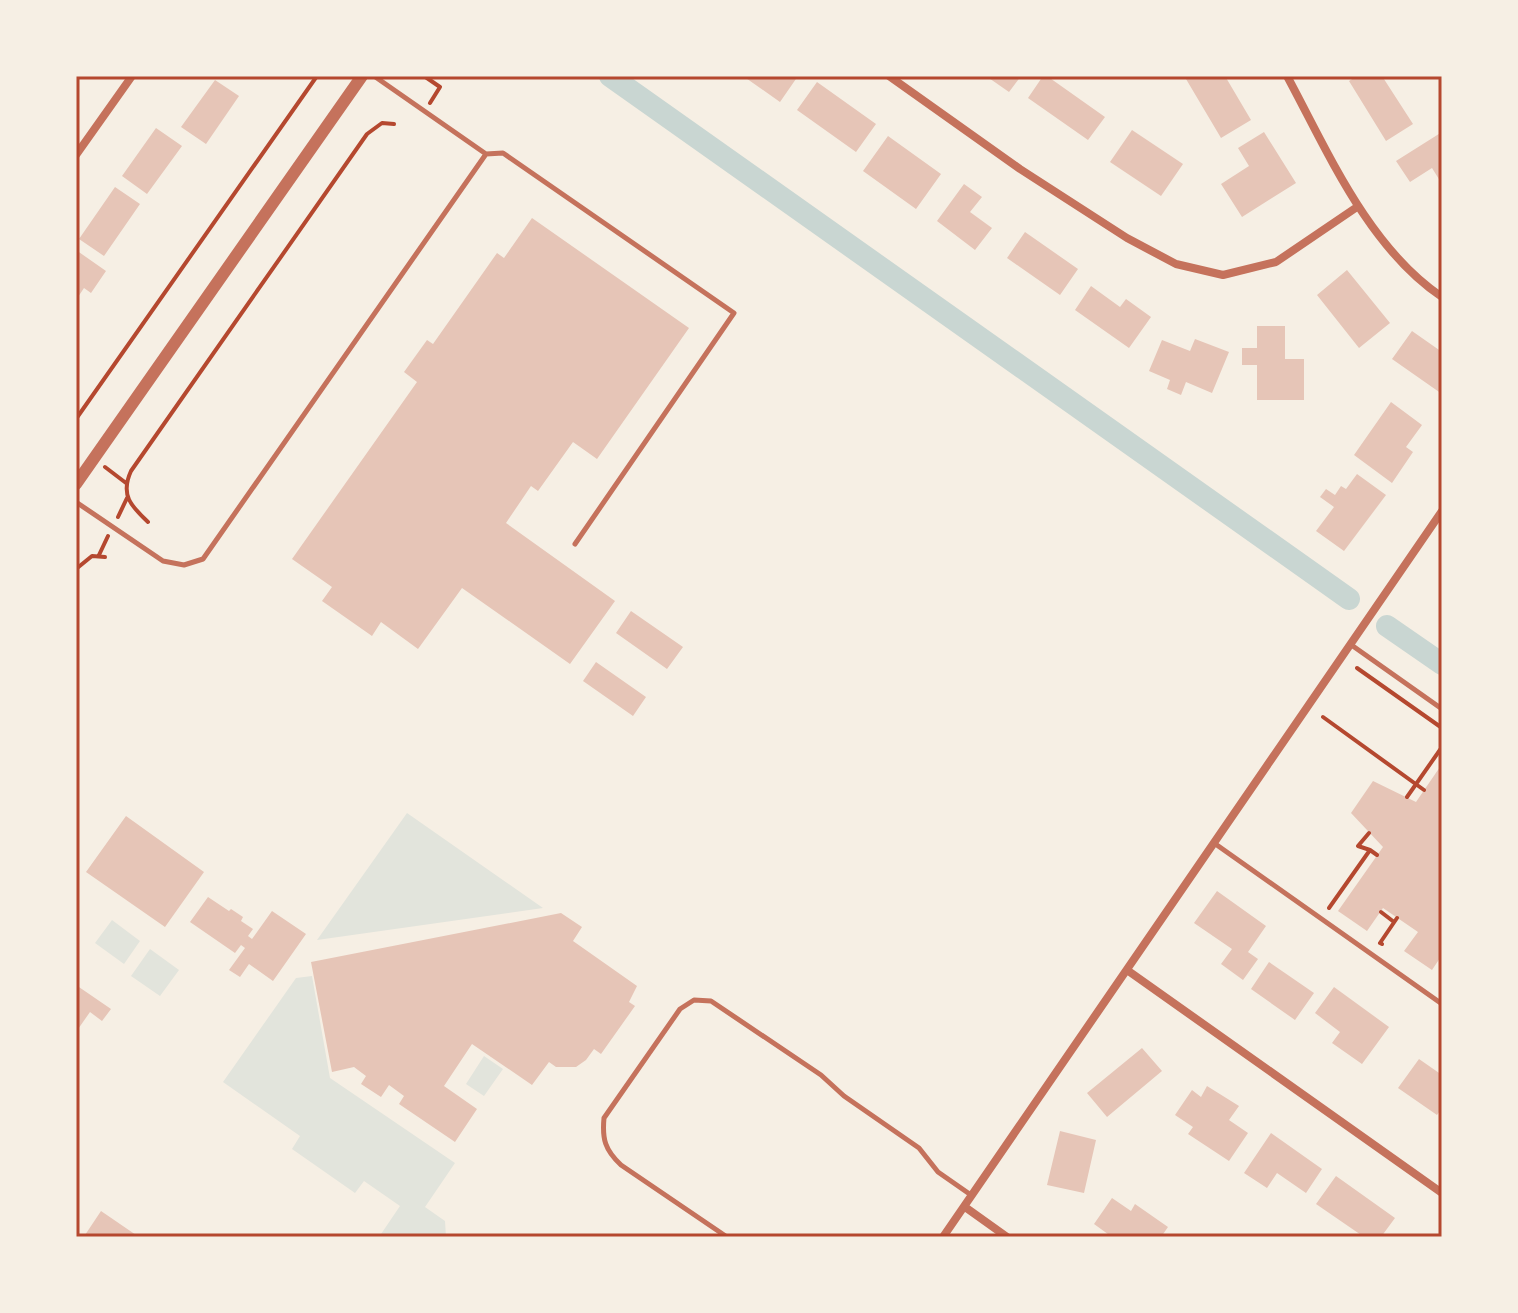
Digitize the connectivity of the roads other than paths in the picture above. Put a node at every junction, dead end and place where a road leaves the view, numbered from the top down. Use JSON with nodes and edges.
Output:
{"nodes":[{"id":1,"x":132,"y":76,"type":"edge"},
{"id":2,"x":362,"y":76,"type":"edge"},
{"id":3,"x":374,"y":76,"type":"edge"},
{"id":4,"x":889,"y":76,"type":"edge"},
{"id":5,"x":1287,"y":76,"type":"edge"},
{"id":6,"x":486,"y":154,"type":"junction"},
{"id":7,"x":76,"y":155,"type":"edge"},
{"id":8,"x":1357,"y":207,"type":"junction"},
{"id":9,"x":1442,"y":297,"type":"edge"},
{"id":10,"x":76,"y":484,"type":"edge"},
{"id":11,"x":76,"y":502,"type":"edge"},
{"id":12,"x":1442,"y":511,"type":"edge"},
{"id":13,"x":575,"y":544,"type":"dead end"},
{"id":14,"x":1349,"y":643,"type":"junction"},
{"id":15,"x":1442,"y":709,"type":"edge"},
{"id":16,"x":1214,"y":843,"type":"junction"},
{"id":17,"x":1127,"y":970,"type":"junction"},
{"id":18,"x":1442,"y":1004,"type":"edge"},
{"id":19,"x":1442,"y":1193,"type":"edge"},
{"id":20,"x":972,"y":1196,"type":"junction"},
{"id":21,"x":965,"y":1207,"type":"junction"},
{"id":22,"x":727,"y":1237,"type":"edge"},
{"id":23,"x":943,"y":1237,"type":"edge"},
{"id":24,"x":1007,"y":1237,"type":"edge"}],
"edges":[{"from":1,"to":7,"type":"street"},
{"from":2,"to":10,"type":"street"},
{"from":3,"to":6,"type":"lane"},
{"from":4,"to":8,"type":"street"},
{"from":5,"to":8,"type":"street"},
{"from":6,"to":11,"type":"lane"},
{"from":6,"to":13,"type":"lane"},
{"from":8,"to":9,"type":"street"},
{"from":12,"to":14,"type":"street"},
{"from":14,"to":15,"type":"lane"},
{"from":14,"to":16,"type":"street"},
{"from":16,"to":17,"type":"street"},
{"from":16,"to":18,"type":"lane"},
{"from":17,"to":19,"type":"street"},
{"from":17,"to":20,"type":"street"},
{"from":20,"to":21,"type":"street"},
{"from":20,"to":22,"type":"lane"},
{"from":21,"to":23,"type":"street"},
{"from":21,"to":24,"type":"street"}]}
